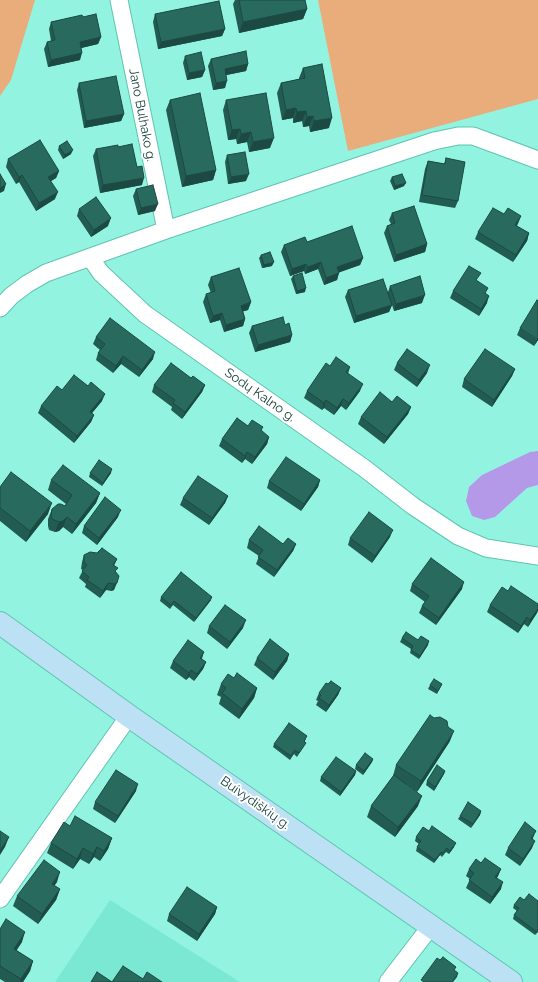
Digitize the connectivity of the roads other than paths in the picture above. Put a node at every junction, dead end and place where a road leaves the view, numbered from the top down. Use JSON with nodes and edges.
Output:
{"nodes":[{"id":1,"x":119,"y":0,"type":"edge"},
{"id":2,"x":538,"y":160,"type":"edge"},
{"id":3,"x":166,"y":230,"type":"junction"},
{"id":4,"x":92,"y":257,"type":"junction"},
{"id":5,"x":0,"y":308,"type":"edge"},
{"id":6,"x":538,"y":556,"type":"edge"},
{"id":7,"x":0,"y":623,"type":"edge"},
{"id":8,"x":129,"y":716,"type":"junction"},
{"id":9,"x":0,"y":899,"type":"edge"},
{"id":10,"x":431,"y":926,"type":"junction"},
{"id":11,"x":388,"y":982,"type":"edge"},
{"id":12,"x":511,"y":982,"type":"edge"}],
"edges":[{"from":1,"to":3,"type":"street","name":"Jano Bulhako g."},
{"from":2,"to":3,"type":"street"},
{"from":3,"to":4,"type":"street"},
{"from":4,"to":5,"type":"street"},
{"from":4,"to":6,"type":"street","name":"Sodų Kalno g."},
{"from":7,"to":8,"type":"main road","name":"Buivydiškių g."},
{"from":8,"to":9,"type":"street"},
{"from":8,"to":10,"type":"main road","name":"Buivydiškių g."},
{"from":10,"to":11,"type":"street"},
{"from":10,"to":12,"type":"main road","name":"Buivydiškių g."}]}
